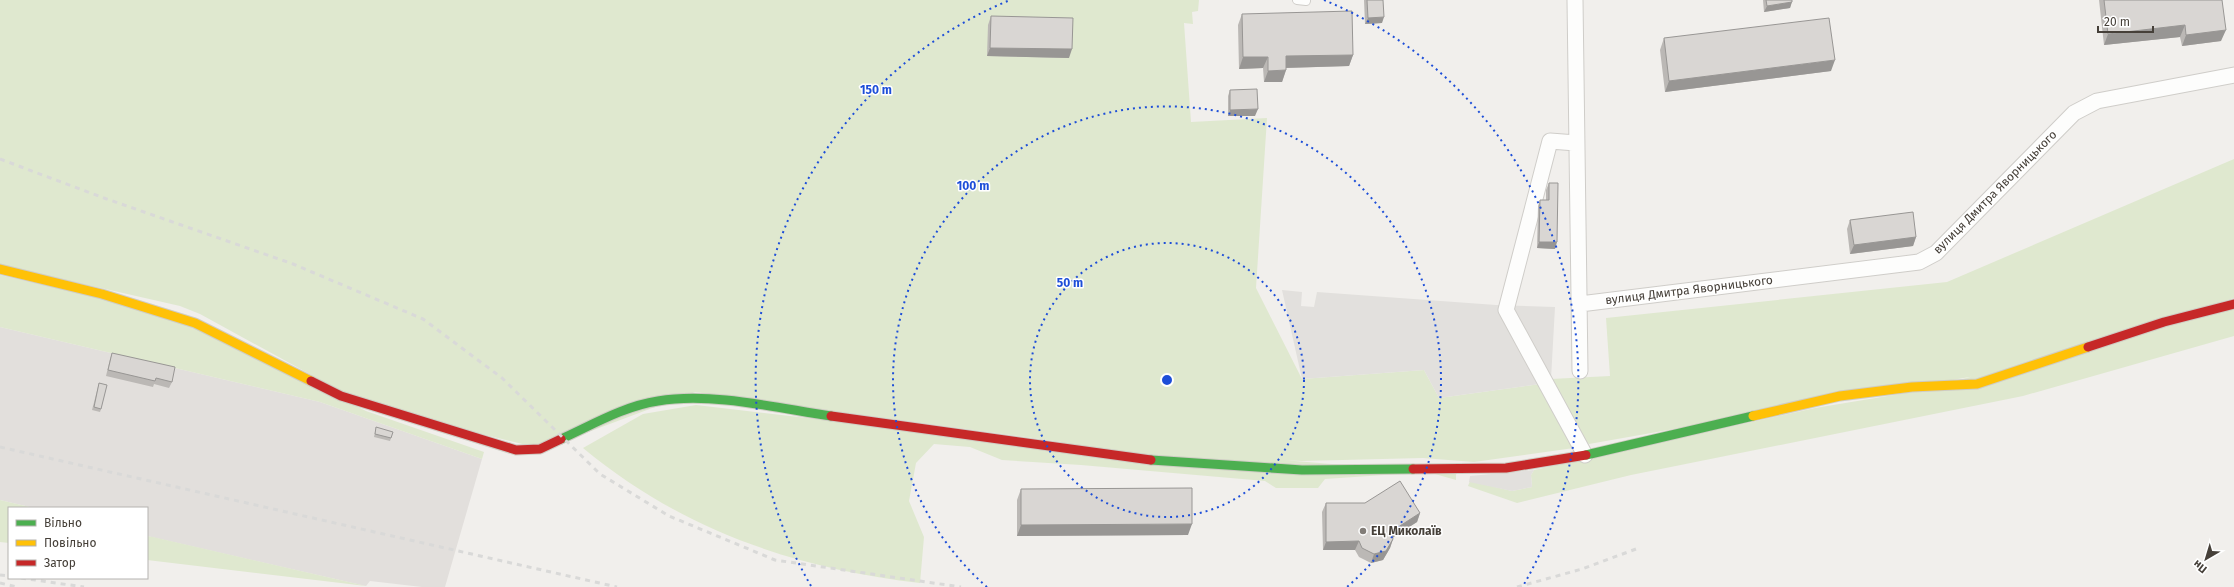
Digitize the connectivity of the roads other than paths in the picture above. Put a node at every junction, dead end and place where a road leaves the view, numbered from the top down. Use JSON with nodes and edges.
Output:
{"nodes":[{"id":1,"x":1297,"y":0,"type":"edge"},
{"id":2,"x":1575,"y":0,"type":"edge"},
{"id":3,"x":1306,"y":1,"type":"dead end"},
{"id":4,"x":2234,"y":75,"type":"edge"},
{"id":5,"x":1576,"y":143,"type":"junction"},
{"id":6,"x":0,"y":269,"type":"edge"},
{"id":7,"x":1580,"y":304,"type":"junction"},
{"id":8,"x":2234,"y":304,"type":"edge"},
{"id":9,"x":1580,"y":371,"type":"dead end"},
{"id":10,"x":1585,"y":455,"type":"junction"}],
"edges":[{"from":1,"to":3,"type":"lane"},
{"from":2,"to":5,"type":"street"},
{"from":4,"to":7,"type":"street","name":"вулиця Дмитра Яворницького"},
{"from":5,"to":7,"type":"street"},
{"from":5,"to":10,"type":"street"},
{"from":6,"to":10,"type":"street"},
{"from":7,"to":9,"type":"street"},
{"from":8,"to":10,"type":"street"}]}
